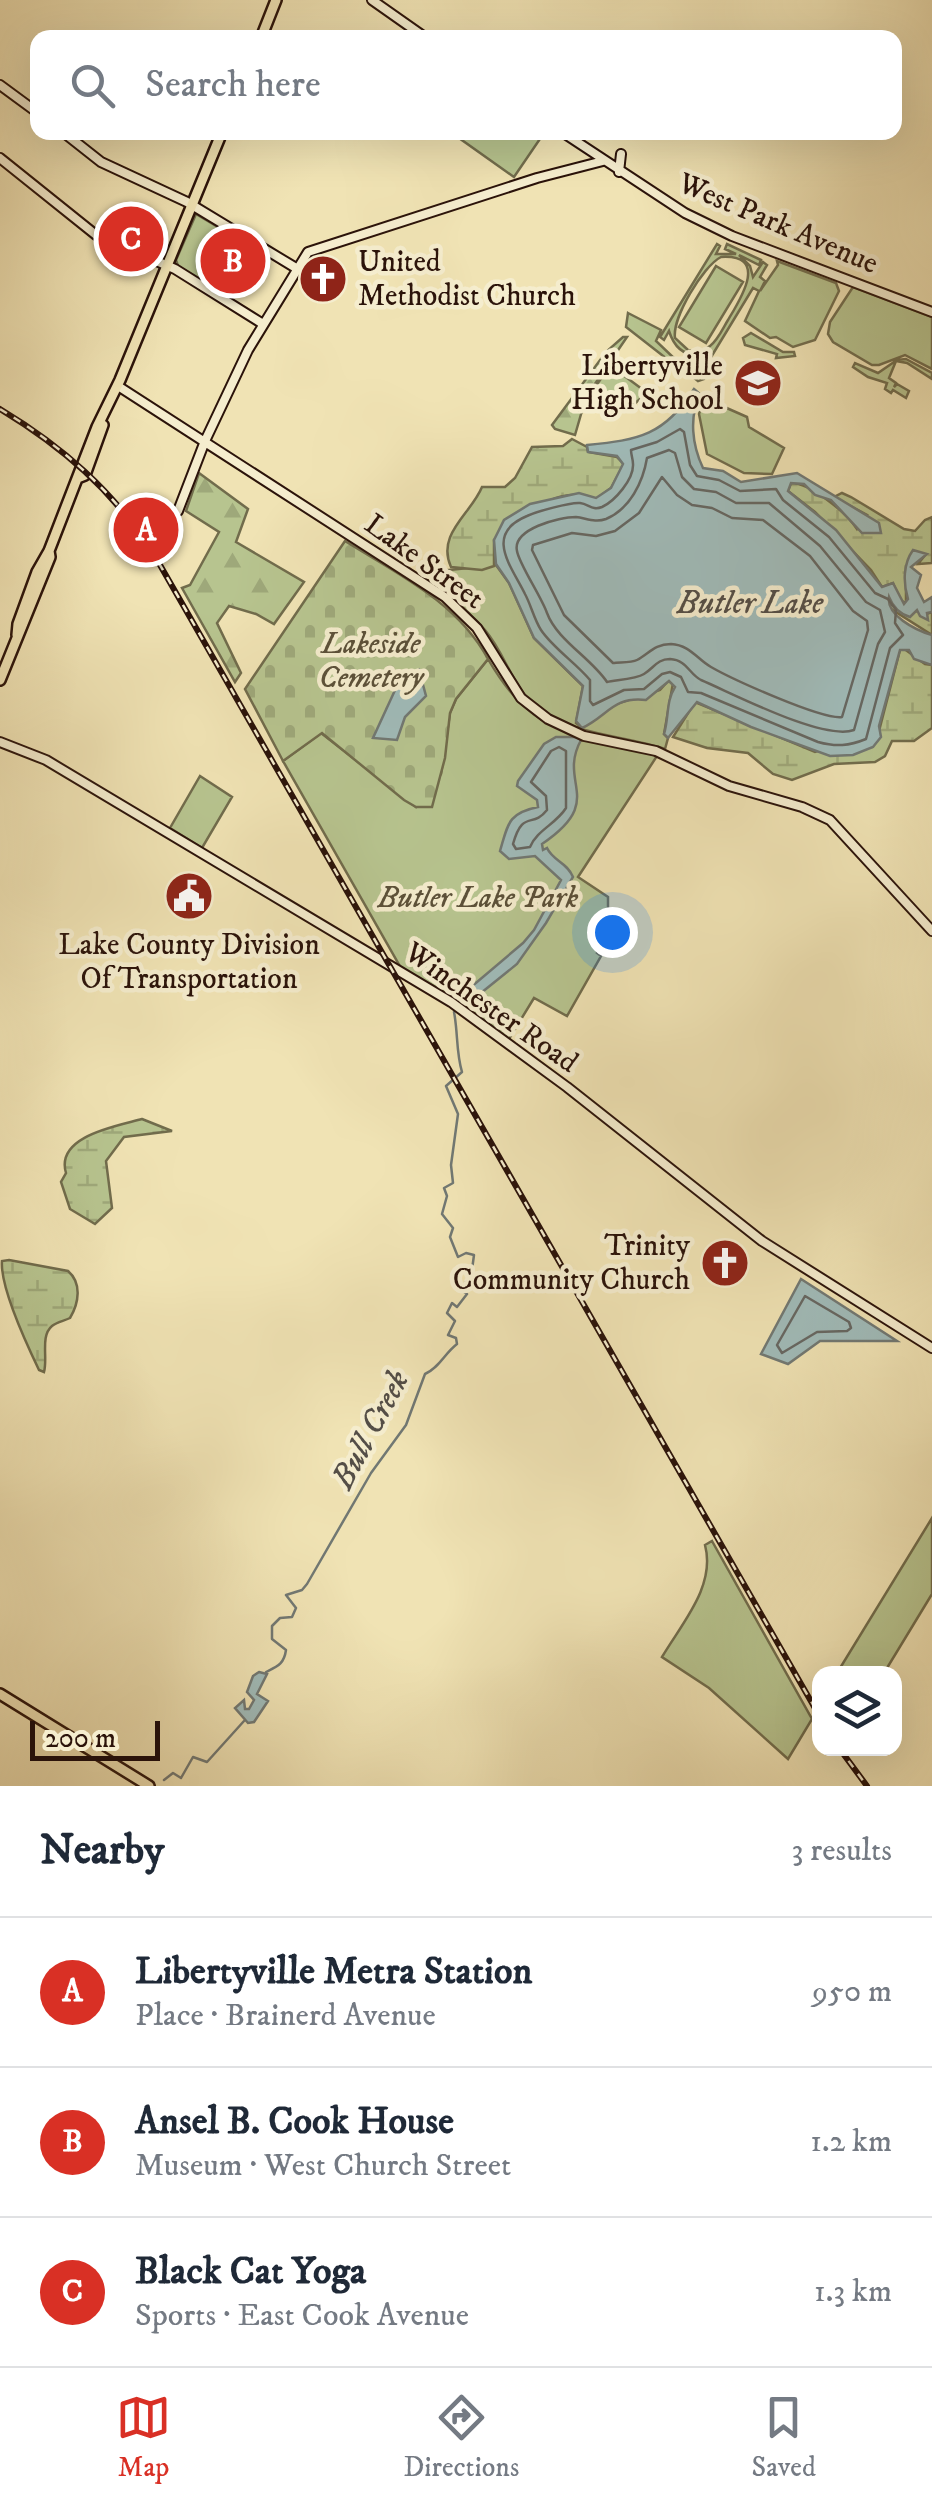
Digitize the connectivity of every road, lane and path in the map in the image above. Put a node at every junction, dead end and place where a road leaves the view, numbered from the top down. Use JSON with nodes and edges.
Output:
{"nodes":[{"id":1,"x":276,"y":0,"type":"edge"},
{"id":2,"x":372,"y":0,"type":"edge"},
{"id":3,"x":264,"y":30,"type":"edge"},
{"id":4,"x":415,"y":30,"type":"edge"},
{"id":5,"x":0,"y":84,"type":"edge"},
{"id":6,"x":30,"y":107,"type":"edge"},
{"id":7,"x":73,"y":140,"type":"edge"},
{"id":8,"x":219,"y":140,"type":"edge"},
{"id":9,"x":573,"y":140,"type":"edge"},
{"id":10,"x":582,"y":146,"type":"junction"},
{"id":11,"x":621,"y":154,"type":"dead end"},
{"id":12,"x":0,"y":158,"type":"edge"},
{"id":13,"x":603,"y":161,"type":"junction"},
{"id":14,"x":580,"y":166,"type":"junction"},
{"id":15,"x":619,"y":172,"type":"junction"},
{"id":16,"x":193,"y":205,"type":"junction"},
{"id":17,"x":168,"y":267,"type":"junction"},
{"id":18,"x":296,"y":268,"type":"junction"},
{"id":19,"x":932,"y":312,"type":"edge"},
{"id":20,"x":264,"y":324,"type":"junction"},
{"id":21,"x":118,"y":386,"type":"junction"},
{"id":22,"x":205,"y":441,"type":"junction"},
{"id":23,"x":178,"y":511,"type":"dead end"},
{"id":24,"x":0,"y":680,"type":"edge"},
{"id":25,"x":0,"y":742,"type":"edge"},
{"id":26,"x":932,"y":932,"type":"edge"},
{"id":27,"x":932,"y":1348,"type":"edge"},
{"id":28,"x":0,"y":1694,"type":"edge"},
{"id":29,"x":148,"y":1785,"type":"edge"}],
"edges":[{"from":1,"to":3,"type":"main road"},
{"from":2,"to":4,"type":"street"},
{"from":5,"to":6,"type":"street"},
{"from":7,"to":16,"type":"street"},
{"from":8,"to":16,"type":"main road"},
{"from":9,"to":10,"type":"street","name":"West Park Avenue"},
{"from":10,"to":13,"type":"street","name":"West Park Avenue"},
{"from":10,"to":14,"type":"street"},
{"from":11,"to":15,"type":"street"},
{"from":12,"to":17,"type":"street"},
{"from":13,"to":14,"type":"street"},
{"from":13,"to":15,"type":"street","name":"West Park Avenue"},
{"from":14,"to":18,"type":"street"},
{"from":15,"to":19,"type":"street","name":"West Park Avenue"},
{"from":16,"to":17,"type":"main road"},
{"from":16,"to":18,"type":"street"},
{"from":17,"to":20,"type":"street"},
{"from":17,"to":21,"type":"main road"},
{"from":18,"to":20,"type":"street"},
{"from":20,"to":22,"type":"street"},
{"from":21,"to":22,"type":"street","name":"Lake Street"},
{"from":21,"to":24,"type":"main road"},
{"from":22,"to":23,"type":"street"},
{"from":22,"to":26,"type":"street","name":"Lake Street"},
{"from":25,"to":27,"type":"street","name":"Winchester Road"},
{"from":28,"to":29,"type":"main road"}]}
